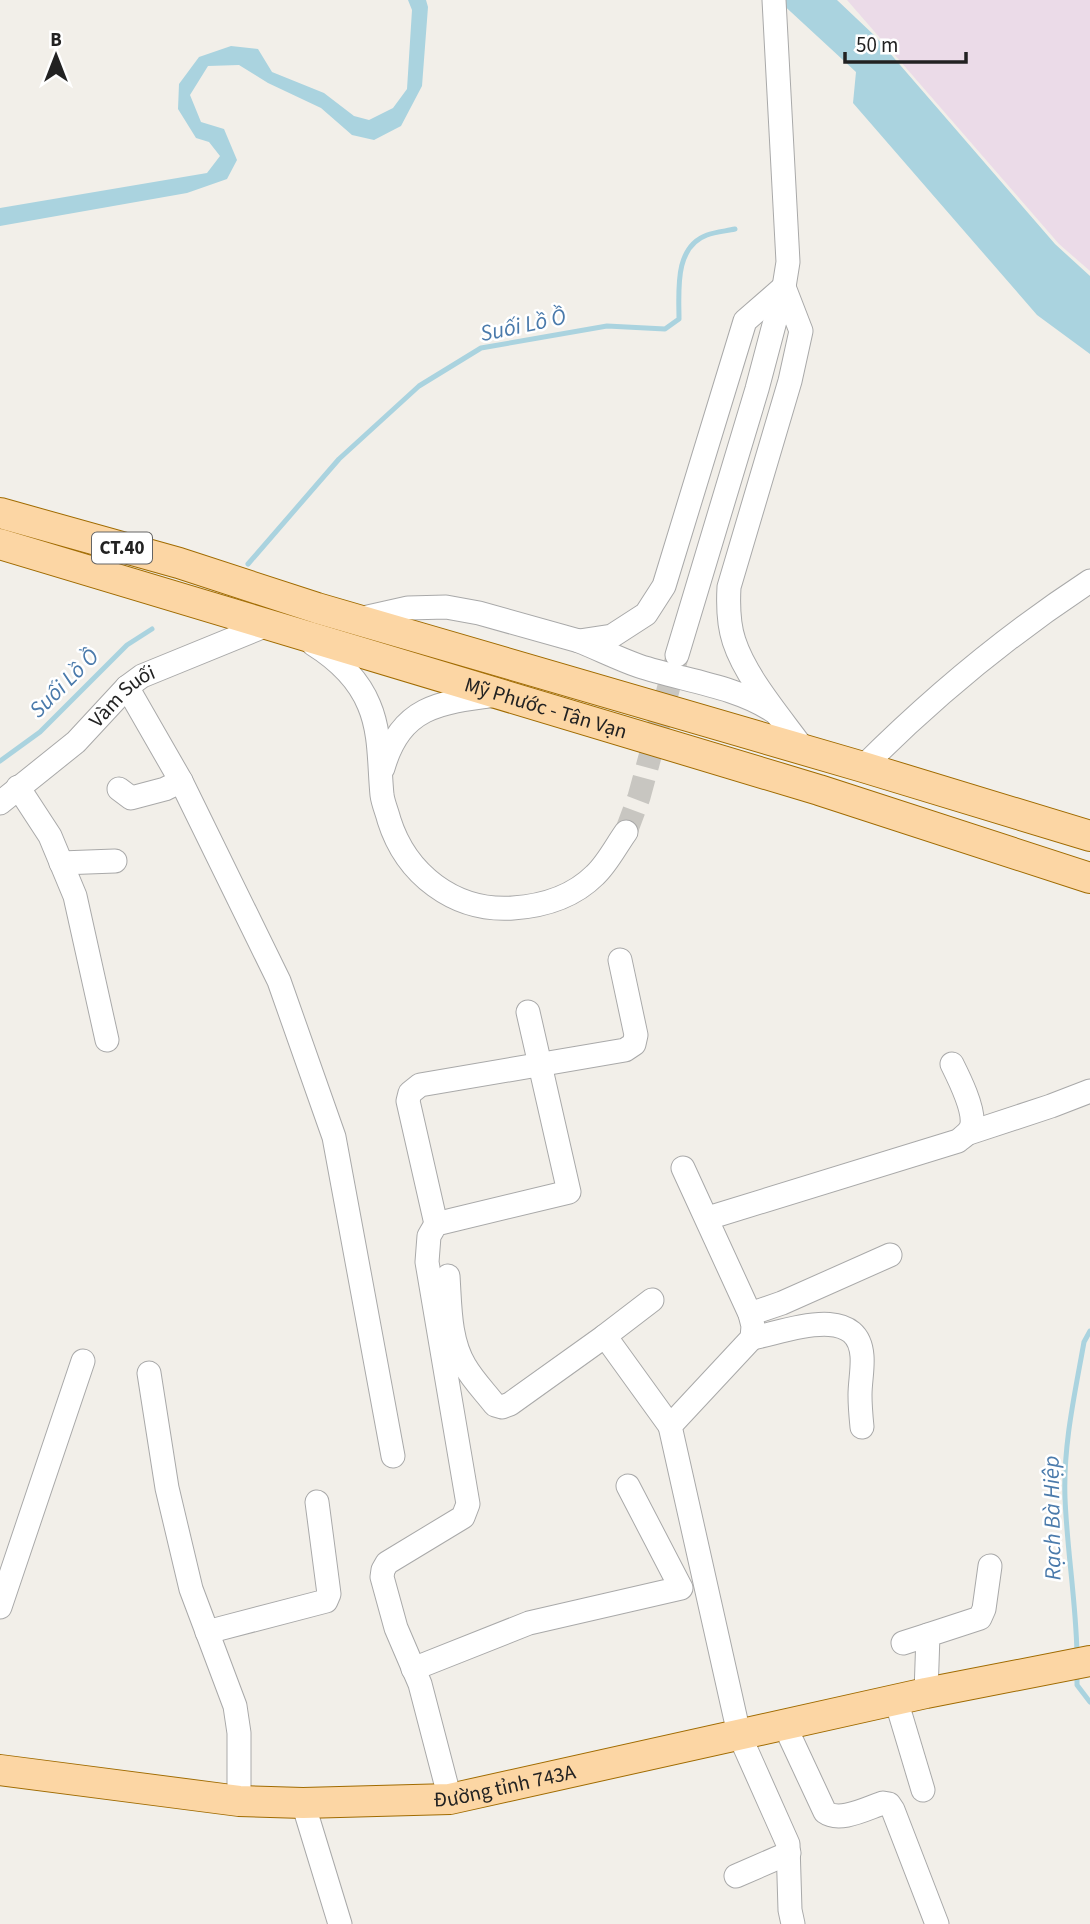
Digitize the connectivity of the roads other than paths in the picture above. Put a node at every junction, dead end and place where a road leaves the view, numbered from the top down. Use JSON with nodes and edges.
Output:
{"nodes":[{"id":1,"x":775,"y":0,"type":"edge"},
{"id":2,"x":784,"y":287,"type":"junction"},
{"id":3,"x":0,"y":513,"type":"edge"},
{"id":4,"x":0,"y":544,"type":"edge"},
{"id":5,"x":1090,"y":581,"type":"edge"},
{"id":6,"x":358,"y":620,"type":"junction"},
{"id":7,"x":267,"y":625,"type":"junction"},
{"id":8,"x":300,"y":636,"type":"junction"},
{"id":9,"x":579,"y":641,"type":"junction"},
{"id":10,"x":677,"y":655,"type":"tunnel mouth"},
{"id":11,"x":127,"y":687,"type":"junction"},
{"id":12,"x":501,"y":695,"type":"junction"},
{"id":13,"x":778,"y":715,"type":"junction"},
{"id":14,"x":804,"y":750,"type":"junction"},
{"id":15,"x":863,"y":767,"type":"junction"},
{"id":16,"x":382,"y":771,"type":"junction"},
{"id":17,"x":181,"y":781,"type":"junction"},
{"id":18,"x":18,"y":787,"type":"junction"},
{"id":19,"x":119,"y":789,"type":"dead end"},
{"id":20,"x":0,"y":803,"type":"edge"},
{"id":21,"x":626,"y":832,"type":"tunnel mouth"},
{"id":22,"x":1090,"y":836,"type":"edge"},
{"id":23,"x":115,"y":861,"type":"dead end"},
{"id":24,"x":61,"y":863,"type":"junction"},
{"id":25,"x":1090,"y":878,"type":"edge"},
{"id":26,"x":620,"y":960,"type":"dead end"},
{"id":27,"x":528,"y":1012,"type":"dead end"},
{"id":28,"x":107,"y":1040,"type":"dead end"},
{"id":29,"x":953,"y":1064,"type":"dead end"},
{"id":30,"x":538,"y":1065,"type":"junction"},
{"id":31,"x":1090,"y":1091,"type":"edge"},
{"id":32,"x":969,"y":1133,"type":"junction"},
{"id":33,"x":683,"y":1168,"type":"dead end"},
{"id":34,"x":708,"y":1218,"type":"junction"},
{"id":35,"x":436,"y":1224,"type":"junction"},
{"id":36,"x":890,"y":1255,"type":"dead end"},
{"id":37,"x":448,"y":1276,"type":"dead end"},
{"id":38,"x":652,"y":1300,"type":"dead end"},
{"id":39,"x":750,"y":1314,"type":"junction"},
{"id":40,"x":605,"y":1336,"type":"junction"},
{"id":41,"x":752,"y":1338,"type":"junction"},
{"id":42,"x":83,"y":1361,"type":"dead end"},
{"id":43,"x":149,"y":1373,"type":"dead end"},
{"id":44,"x":670,"y":1426,"type":"junction"},
{"id":45,"x":862,"y":1427,"type":"dead end"},
{"id":46,"x":393,"y":1456,"type":"dead end"},
{"id":47,"x":628,"y":1486,"type":"dead end"},
{"id":48,"x":317,"y":1502,"type":"dead end"},
{"id":49,"x":990,"y":1566,"type":"dead end"},
{"id":50,"x":0,"y":1607,"type":"edge"},
{"id":51,"x":207,"y":1632,"type":"junction"},
{"id":52,"x":928,"y":1635,"type":"junction"},
{"id":53,"x":903,"y":1643,"type":"dead end"},
{"id":54,"x":1090,"y":1661,"type":"edge"},
{"id":55,"x":413,"y":1669,"type":"junction"},
{"id":56,"x":926,"y":1693,"type":"junction"},
{"id":57,"x":896,"y":1700,"type":"junction"},
{"id":58,"x":784,"y":1724,"type":"junction"},
{"id":59,"x":739,"y":1734,"type":"junction"},
{"id":60,"x":0,"y":1770,"type":"edge"},
{"id":61,"x":923,"y":1790,"type":"dead end"},
{"id":62,"x":450,"y":1799,"type":"junction"},
{"id":63,"x":239,"y":1801,"type":"junction"},
{"id":64,"x":303,"y":1803,"type":"junction"},
{"id":65,"x":789,"y":1853,"type":"junction"},
{"id":66,"x":736,"y":1876,"type":"dead end"},
{"id":67,"x":340,"y":1924,"type":"edge"},
{"id":68,"x":793,"y":1924,"type":"edge"},
{"id":69,"x":937,"y":1924,"type":"edge"}],
"edges":[{"from":1,"to":2,"type":"street"},
{"from":2,"to":9,"type":"street"},
{"from":2,"to":10,"type":"street"},
{"from":2,"to":13,"type":"street"},
{"from":3,"to":6,"type":"main road","name":"Mỹ Phước - Tân Vạn","number":"CT.40"},
{"from":4,"to":7,"type":"main road","name":"Mỹ Phước - Tân Vạn","number":"CT.40"},
{"from":5,"to":15,"type":"street"},
{"from":6,"to":9,"type":"street"},
{"from":6,"to":14,"type":"main road","name":"Mỹ Phước - Tân Vạn"},
{"from":7,"to":8,"type":"main road","name":"Mỹ Phước - Tân Vạn"},
{"from":7,"to":11,"type":"street","name":"Vàm Suối"},
{"from":8,"to":12,"type":"main road","name":"Mỹ Phước - Tân Vạn"},
{"from":8,"to":16,"type":"street"},
{"from":9,"to":13,"type":"street"},
{"from":11,"to":17,"type":"street"},
{"from":11,"to":18,"type":"street","name":"Vàm Suối"},
{"from":12,"to":16,"type":"street"},
{"from":12,"to":25,"type":"main road","name":"Mỹ Phước - Tân Vạn"},
{"from":13,"to":14,"type":"street"},
{"from":14,"to":15,"type":"main road","name":"Mỹ Phước - Tân Vạn"},
{"from":15,"to":22,"type":"main road","name":"Mỹ Phước - Tân Vạn"},
{"from":16,"to":21,"type":"street"},
{"from":17,"to":19,"type":"street"},
{"from":17,"to":46,"type":"street"},
{"from":18,"to":20,"type":"street","name":"Vàm Suối"},
{"from":18,"to":24,"type":"street"},
{"from":23,"to":24,"type":"street"},
{"from":24,"to":28,"type":"street"},
{"from":26,"to":30,"type":"street"},
{"from":27,"to":30,"type":"street"},
{"from":29,"to":32,"type":"street"},
{"from":30,"to":35,"type":"street"},
{"from":30,"to":35,"type":"street"},
{"from":31,"to":32,"type":"street"},
{"from":32,"to":34,"type":"street"},
{"from":33,"to":34,"type":"street"},
{"from":34,"to":39,"type":"street"},
{"from":35,"to":55,"type":"street"},
{"from":36,"to":39,"type":"street"},
{"from":37,"to":40,"type":"street"},
{"from":38,"to":40,"type":"street"},
{"from":39,"to":41,"type":"street"},
{"from":40,"to":44,"type":"street"},
{"from":41,"to":44,"type":"street"},
{"from":41,"to":45,"type":"street"},
{"from":42,"to":50,"type":"street"},
{"from":43,"to":51,"type":"street"},
{"from":44,"to":59,"type":"street"},
{"from":47,"to":55,"type":"street"},
{"from":48,"to":51,"type":"street"},
{"from":49,"to":52,"type":"street"},
{"from":51,"to":63,"type":"street"},
{"from":52,"to":53,"type":"street"},
{"from":52,"to":56,"type":"street"},
{"from":54,"to":56,"type":"main road","name":"Đường tỉnh 743A"},
{"from":55,"to":62,"type":"street"},
{"from":56,"to":57,"type":"main road","name":"Đường tỉnh 743A"},
{"from":57,"to":58,"type":"main road","name":"Đường tỉnh 743A"},
{"from":57,"to":61,"type":"street"},
{"from":58,"to":59,"type":"main road","name":"Đường tỉnh 743A"},
{"from":58,"to":69,"type":"street"},
{"from":59,"to":62,"type":"main road","name":"Đường tỉnh 743A"},
{"from":59,"to":65,"type":"street"},
{"from":60,"to":63,"type":"main road","name":"Đường tỉnh 743A"},
{"from":62,"to":64,"type":"main road","name":"Đường tỉnh 743A"},
{"from":63,"to":64,"type":"main road","name":"Đường tỉnh 743A"},
{"from":64,"to":67,"type":"street"},
{"from":65,"to":66,"type":"street"},
{"from":65,"to":68,"type":"street"}]}
